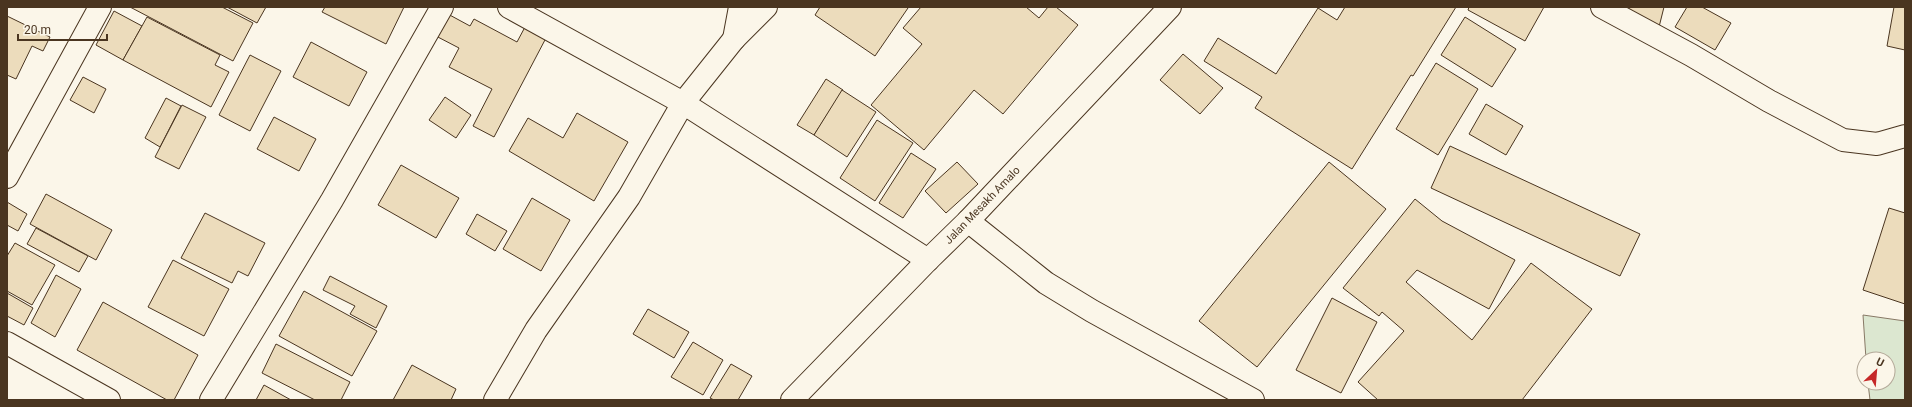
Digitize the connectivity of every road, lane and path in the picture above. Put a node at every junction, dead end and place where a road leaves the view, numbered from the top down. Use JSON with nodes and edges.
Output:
{"nodes":[{"id":1,"x":100,"y":7,"type":"edge"},
{"id":2,"x":442,"y":7,"type":"edge"},
{"id":3,"x":509,"y":7,"type":"edge"},
{"id":4,"x":740,"y":7,"type":"edge"},
{"id":5,"x":766,"y":7,"type":"edge"},
{"id":6,"x":1170,"y":7,"type":"edge"},
{"id":7,"x":1602,"y":7,"type":"edge"},
{"id":8,"x":734,"y":39,"type":"junction"},
{"id":9,"x":683,"y":103,"type":"junction"},
{"id":10,"x":1905,"y":136,"type":"edge"},
{"id":11,"x":7,"y":177,"type":"edge"},
{"id":12,"x":968,"y":221,"type":"junction"},
{"id":13,"x":928,"y":260,"type":"junction"},
{"id":14,"x":7,"y":343,"type":"edge"},
{"id":15,"x":109,"y":400,"type":"edge"},
{"id":16,"x":211,"y":400,"type":"edge"},
{"id":17,"x":495,"y":400,"type":"edge"},
{"id":18,"x":792,"y":400,"type":"edge"},
{"id":19,"x":1253,"y":400,"type":"edge"}],
"edges":[{"from":1,"to":11,"type":"street"},
{"from":2,"to":16,"type":"street"},
{"from":3,"to":9,"type":"street"},
{"from":4,"to":8,"type":"street"},
{"from":5,"to":8,"type":"street"},
{"from":6,"to":12,"type":"street","name":"Jalan Mesakh Amalo"},
{"from":7,"to":10,"type":"street"},
{"from":8,"to":9,"type":"street"},
{"from":9,"to":13,"type":"street"},
{"from":9,"to":17,"type":"street"},
{"from":12,"to":13,"type":"street","name":"Jalan Mesakh Amalo"},
{"from":12,"to":19,"type":"street"},
{"from":13,"to":18,"type":"street","name":"Jalan Mesakh Amalo"},
{"from":14,"to":15,"type":"street"}]}
